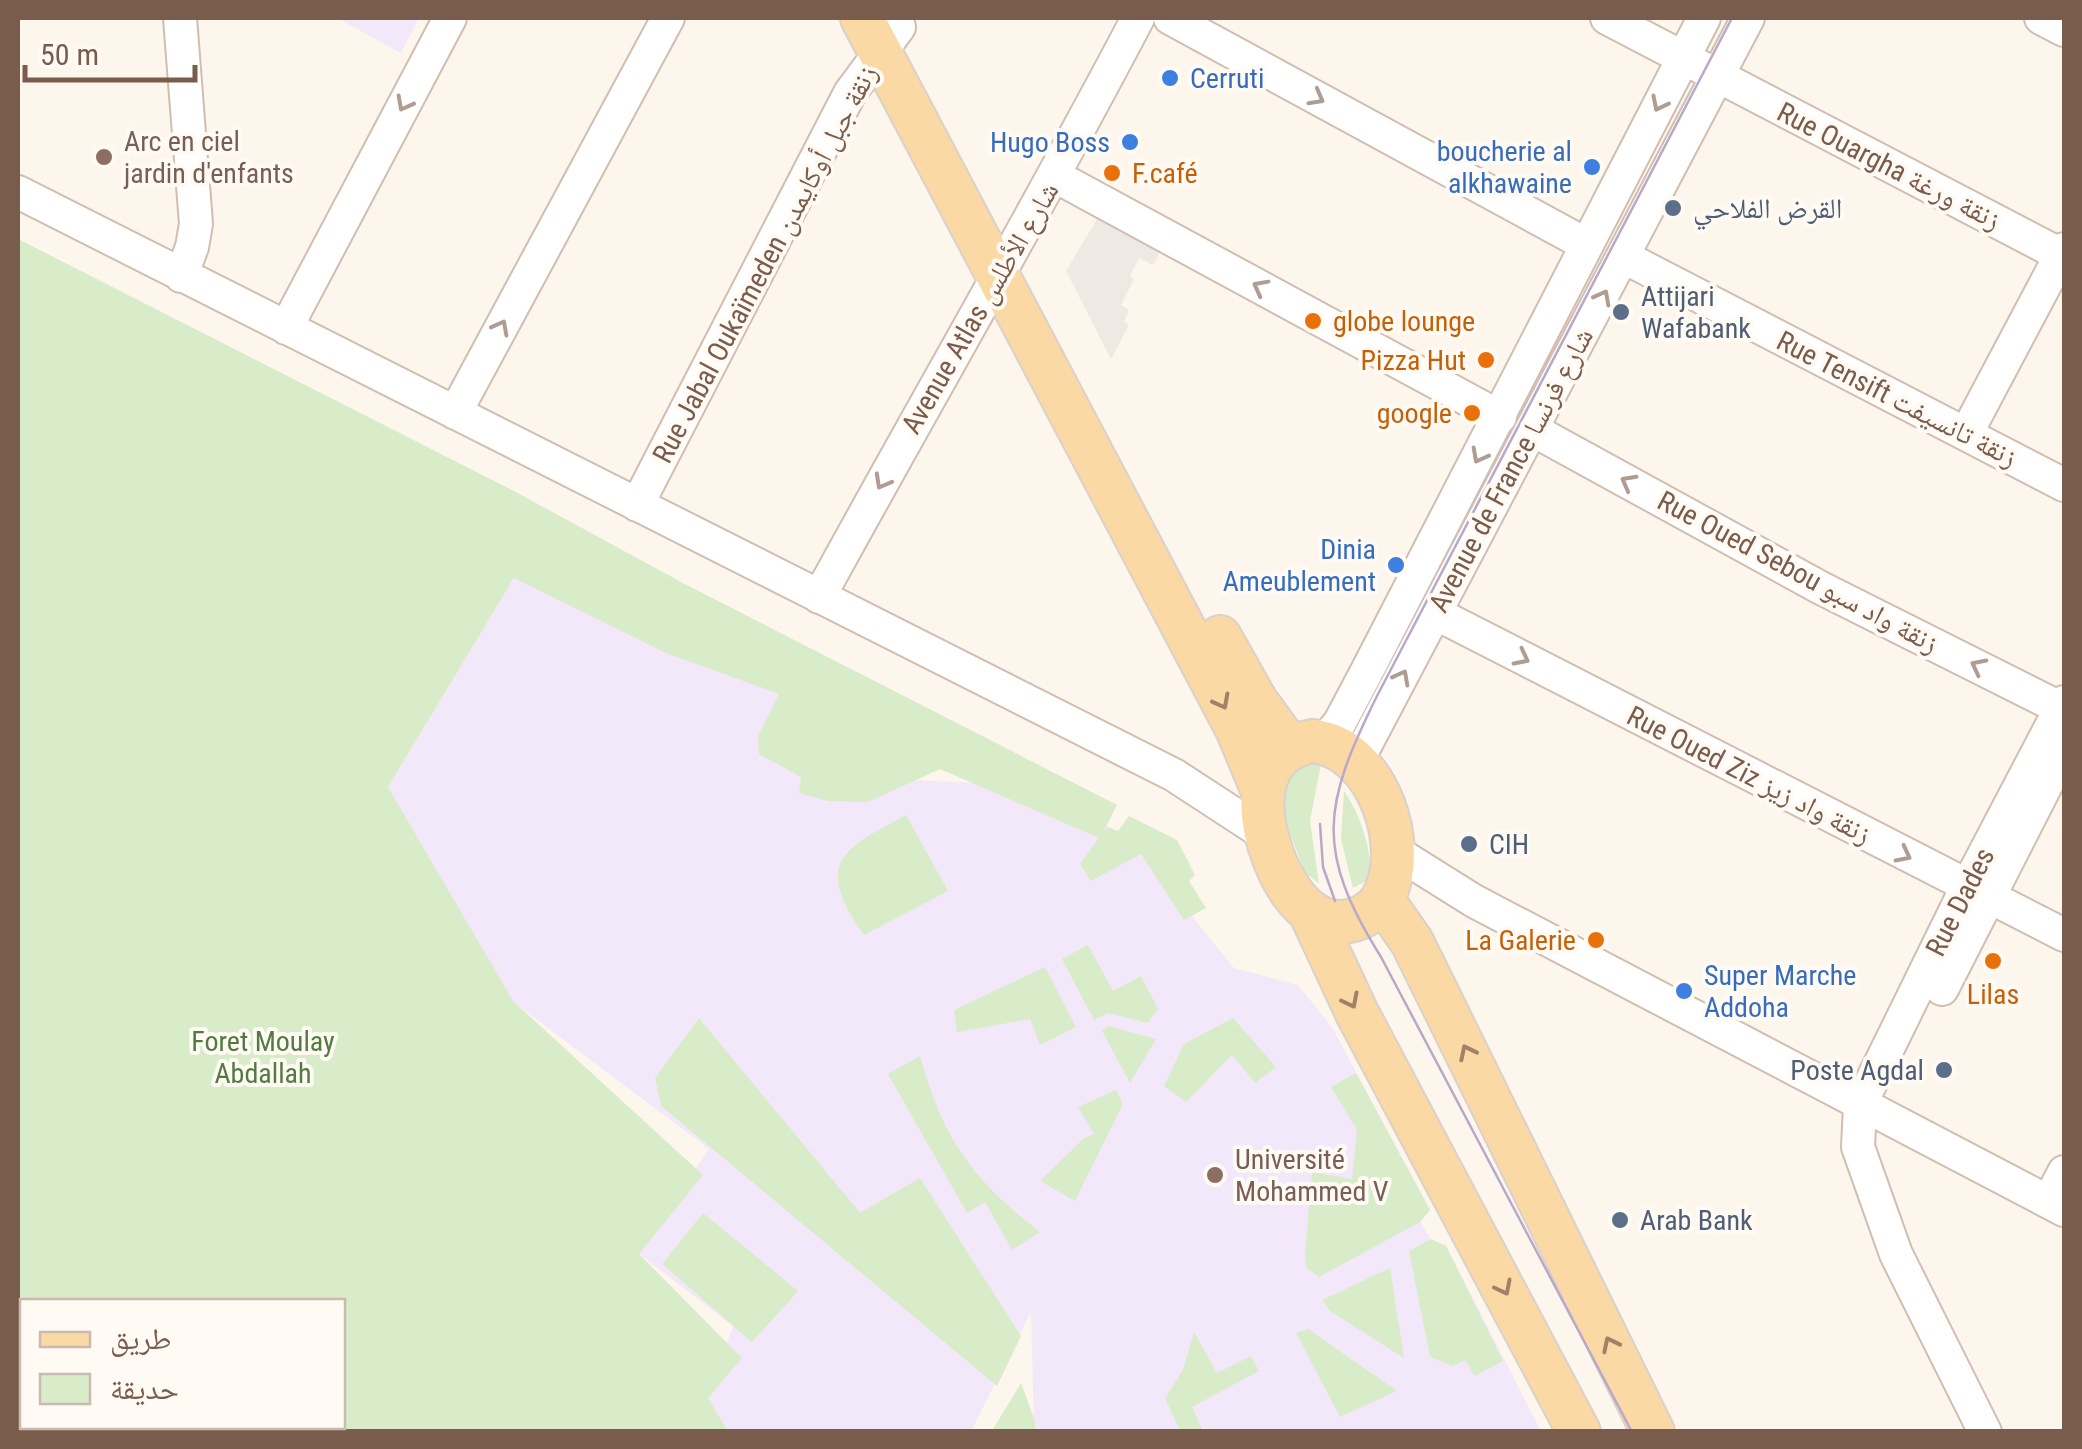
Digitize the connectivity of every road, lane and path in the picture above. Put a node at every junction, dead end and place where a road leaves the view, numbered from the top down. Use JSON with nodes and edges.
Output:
{"nodes":[{"id":1,"x":180,"y":18,"type":"edge"},
{"id":2,"x":450,"y":18,"type":"edge"},
{"id":3,"x":668,"y":18,"type":"edge"},
{"id":4,"x":1138,"y":18,"type":"edge"},
{"id":5,"x":1170,"y":18,"type":"edge"},
{"id":6,"x":1608,"y":18,"type":"edge"},
{"id":7,"x":1704,"y":18,"type":"edge"},
{"id":8,"x":1748,"y":18,"type":"edge"},
{"id":9,"x":2042,"y":18,"type":"edge"},
{"id":10,"x":884,"y":28,"type":"edge"},
{"id":11,"x":2064,"y":30,"type":"edge"},
{"id":12,"x":1684,"y":56,"type":"junction"},
{"id":13,"x":1718,"y":78,"type":"junction"},
{"id":14,"x":1056,"y":176,"type":"junction"},
{"id":15,"x":18,"y":192,"type":"edge"},
{"id":16,"x":1587,"y":246,"type":"junction"},
{"id":17,"x":2063,"y":252,"type":"edge"},
{"id":18,"x":1624,"y":257,"type":"junction"},
{"id":19,"x":1006,"y":262,"type":"junction"},
{"id":20,"x":181,"y":276,"type":"junction"},
{"id":21,"x":286,"y":328,"type":"junction"},
{"id":22,"x":455,"y":413,"type":"junction"},
{"id":23,"x":1500,"y":416,"type":"junction"},
{"id":24,"x":1533,"y":430,"type":"junction"},
{"id":25,"x":1966,"y":434,"type":"junction"},
{"id":26,"x":2064,"y":486,"type":"edge"},
{"id":27,"x":637,"y":505,"type":"junction"},
{"id":28,"x":819,"y":597,"type":"junction"},
{"id":29,"x":1435,"y":613,"type":"junction"},
{"id":30,"x":2063,"y":707,"type":"edge"},
{"id":31,"x":2064,"y":750,"type":"edge"},
{"id":32,"x":1323,"y":751,"type":"junction"},
{"id":33,"x":1263,"y":808,"type":"junction"},
{"id":34,"x":1387,"y":876,"type":"junction"},
{"id":35,"x":1977,"y":892,"type":"junction"},
{"id":36,"x":1310,"y":912,"type":"junction"},
{"id":37,"x":2064,"y":935,"type":"edge"},
{"id":38,"x":1869,"y":1110,"type":"junction"},
{"id":39,"x":2064,"y":1172,"type":"edge"},
{"id":40,"x":2057,"y":1206,"type":"edge"},
{"id":41,"x":1578,"y":1432,"type":"edge"},
{"id":42,"x":1652,"y":1432,"type":"edge"},
{"id":43,"x":1985,"y":1432,"type":"edge"}],
"edges":[{"from":1,"to":20,"type":"street"},
{"from":2,"to":21,"type":"street","one_way":true},
{"from":22,"to":3,"type":"street","one_way":true},
{"from":4,"to":14,"type":"street","name":"Avenue Atlas شارع الأطلس"},
{"from":5,"to":16,"type":"street","one_way":true},
{"from":6,"to":12,"type":"street"},
{"from":7,"to":12,"type":"street","name":"Avenue de France شارع فرنسا"},
{"from":8,"to":13,"type":"street","name":"Avenue de France شارع فرنسا"},
{"from":9,"to":11,"type":"street"},
{"from":10,"to":19,"type":"main road"},
{"from":10,"to":27,"type":"street","name":"Rue Jabal Oukaïmeden زنقة جبل أوكايمدن"},
{"from":12,"to":13,"type":"street","name":"Rue Ouargha زنقة ورغة"},
{"from":12,"to":16,"type":"street","name":"Avenue de France شارع فرنسا","one_way":true},
{"from":13,"to":17,"type":"street","name":"Rue Ouargha زنقة ورغة"},
{"from":13,"to":18,"type":"street","name":"Avenue de France شارع فرنسا"},
{"from":14,"to":19,"type":"street","name":"Avenue Atlas شارع الأطلس"},
{"from":23,"to":14,"type":"street","one_way":true},
{"from":15,"to":20,"type":"street"},
{"from":16,"to":23,"type":"street","name":"Avenue de France شارع فرنسا"},
{"from":17,"to":25,"type":"street"},
{"from":24,"to":18,"type":"street","name":"Avenue de France شارع فرنسا","one_way":true},
{"from":18,"to":25,"type":"street","name":"Rue Tensift زنقة تانسيفت"},
{"from":19,"to":28,"type":"street","name":"Avenue Atlas شارع الأطلس","one_way":true},
{"from":19,"to":32,"type":"main road"},
{"from":19,"to":33,"type":"main road","one_way":true},
{"from":20,"to":21,"type":"street"},
{"from":21,"to":22,"type":"street"},
{"from":22,"to":27,"type":"street"},
{"from":23,"to":32,"type":"street","name":"Avenue de France شارع فرنسا","one_way":true},
{"from":24,"to":29,"type":"street","name":"Avenue de France شارع فرنسا"},
{"from":30,"to":24,"type":"street","name":"Rue Oued Sebou زنقة واد سبو","one_way":true},
{"from":25,"to":26,"type":"street","name":"Rue Tensift زنقة تانسيفت"},
{"from":27,"to":28,"type":"street"},
{"from":28,"to":33,"type":"street"},
{"from":32,"to":29,"type":"street","name":"Avenue de France شارع فرنسا","one_way":true},
{"from":29,"to":35,"type":"street","name":"Rue Oued Ziz زنقة واد زيز","one_way":true},
{"from":30,"to":35,"type":"street","name":"Rue Dades"},
{"from":31,"to":35,"type":"street","name":"Rue Dades"},
{"from":32,"to":33,"type":"main road"},
{"from":32,"to":34,"type":"main road"},
{"from":33,"to":36,"type":"main road"},
{"from":34,"to":36,"type":"main road"},
{"from":34,"to":38,"type":"street"},
{"from":42,"to":34,"type":"main road","one_way":true},
{"from":35,"to":37,"type":"street","name":"Rue Oued Ziz زنقة واد زيز"},
{"from":35,"to":38,"type":"street","name":"Rue Dades"},
{"from":36,"to":41,"type":"main road","one_way":true},
{"from":38,"to":40,"type":"street"},
{"from":38,"to":43,"type":"street"},
{"from":39,"to":40,"type":"street"}]}
